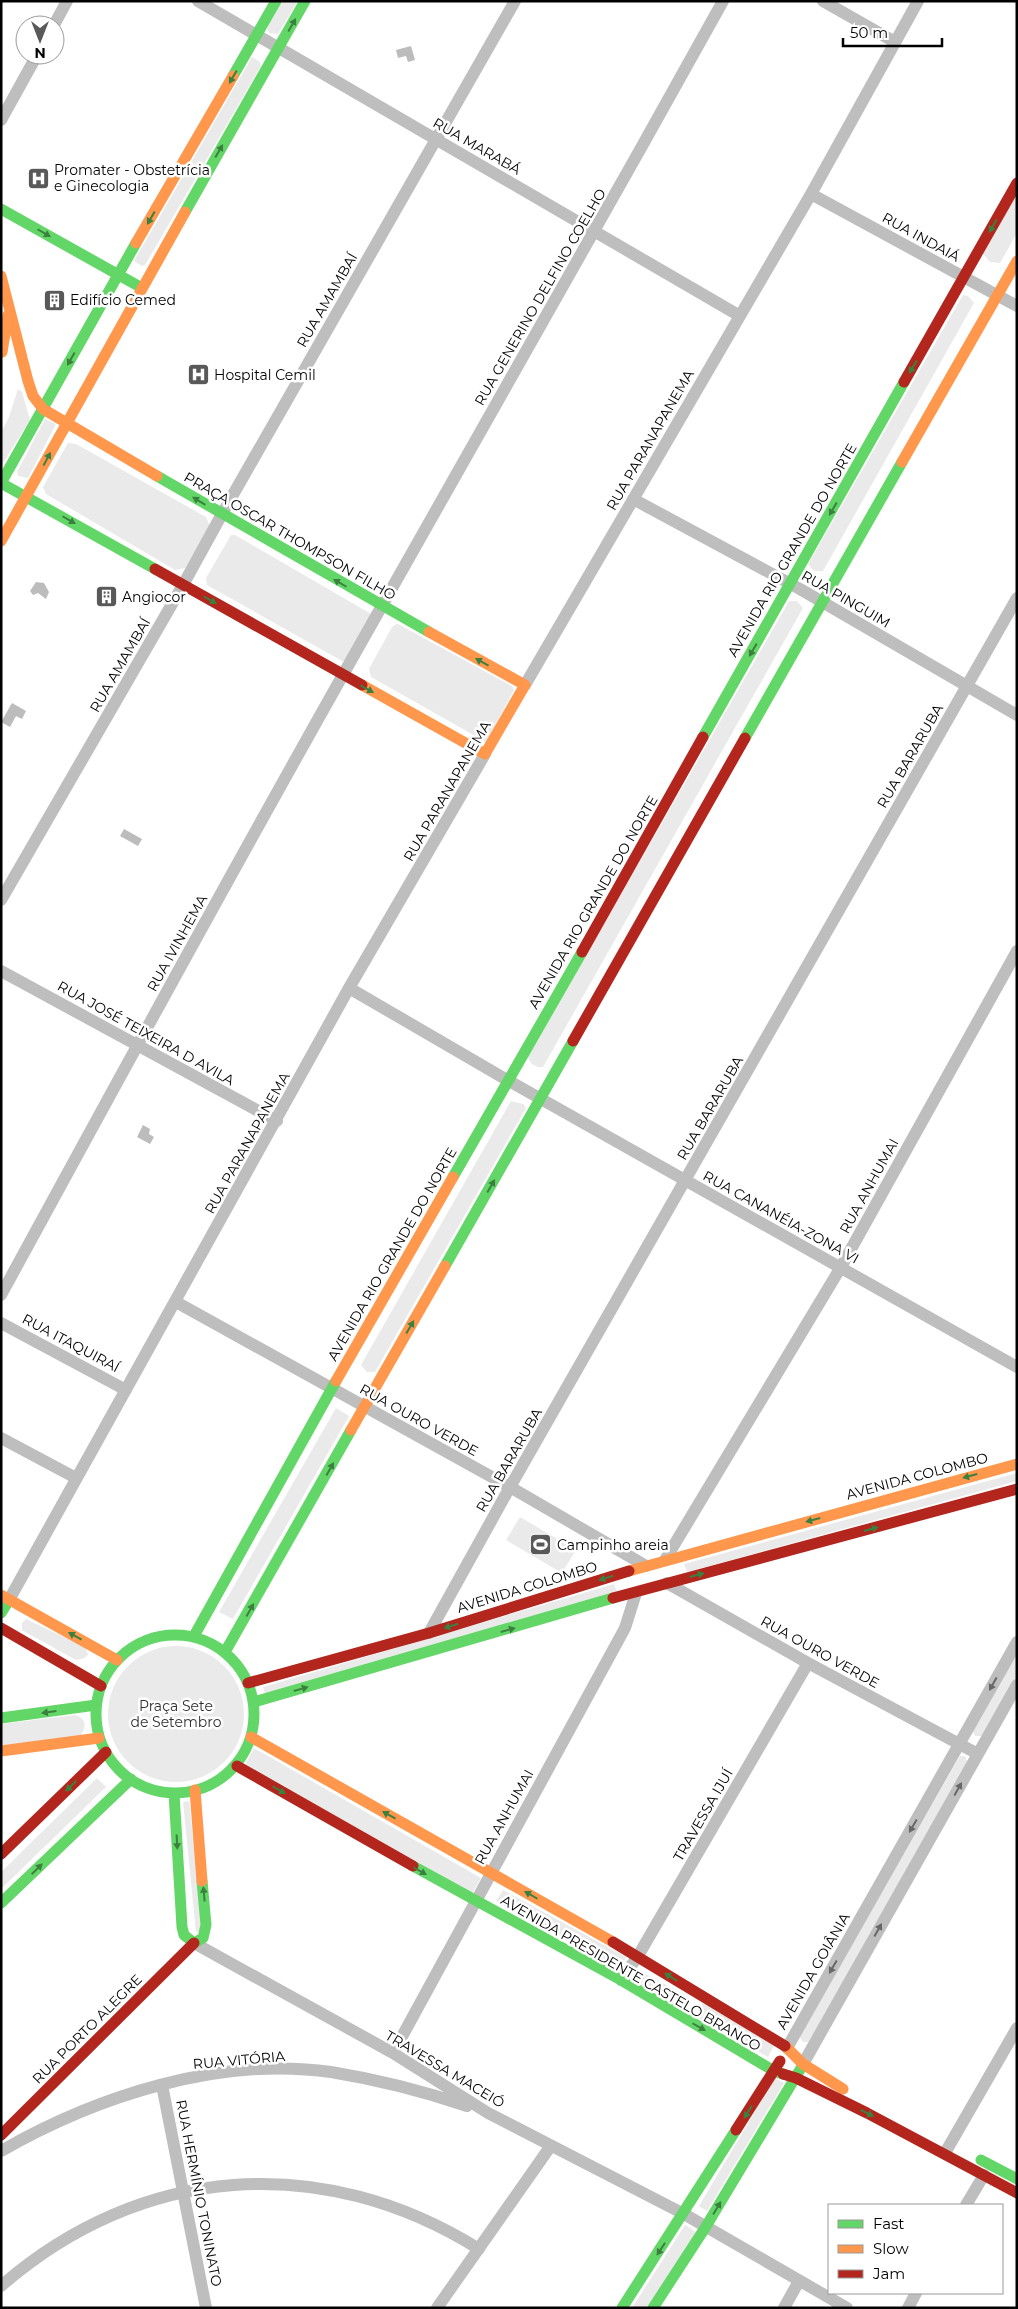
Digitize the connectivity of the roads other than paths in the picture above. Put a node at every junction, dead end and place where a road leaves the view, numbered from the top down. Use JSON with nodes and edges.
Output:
{"nodes":[{"id":1,"x":67,"y":1,"type":"edge"},
{"id":2,"x":198,"y":1,"type":"edge"},
{"id":3,"x":276,"y":1,"type":"edge"},
{"id":4,"x":305,"y":1,"type":"edge"},
{"id":5,"x":515,"y":1,"type":"edge"},
{"id":6,"x":723,"y":1,"type":"edge"},
{"id":7,"x":824,"y":1,"type":"edge"},
{"id":8,"x":918,"y":1,"type":"edge"},
{"id":9,"x":59,"y":15,"type":"edge"},
{"id":10,"x":257,"y":35,"type":"junction"},
{"id":11,"x":896,"y":42,"type":"junction"},
{"id":12,"x":278,"y":48,"type":"junction"},
{"id":13,"x":31,"y":65,"type":"edge"},
{"id":14,"x":1,"y":120,"type":"edge"},
{"id":15,"x":436,"y":139,"type":"junction"},
{"id":16,"x":1017,"y":183,"type":"edge"},
{"id":17,"x":812,"y":194,"type":"junction"},
{"id":18,"x":1,"y":209,"type":"edge"},
{"id":19,"x":19,"y":218,"type":"junction"},
{"id":20,"x":1,"y":225,"type":"edge"},
{"id":21,"x":596,"y":232,"type":"junction"},
{"id":22,"x":1017,"y":261,"type":"edge"},
{"id":23,"x":118,"y":275,"type":"junction"},
{"id":24,"x":1,"y":276,"type":"edge"},
{"id":25,"x":964,"y":277,"type":"junction"},
{"id":26,"x":142,"y":288,"type":"junction"},
{"id":27,"x":998,"y":295,"type":"junction"},
{"id":28,"x":6,"y":303,"type":"edge"},
{"id":29,"x":1017,"y":306,"type":"edge"},
{"id":30,"x":740,"y":316,"type":"junction"},
{"id":31,"x":1,"y":334,"type":"edge"},
{"id":32,"x":2,"y":354,"type":"edge"},
{"id":33,"x":61,"y":377,"type":"junction"},
{"id":34,"x":37,"y":382,"type":"junction"},
{"id":35,"x":43,"y":409,"type":"junction"},
{"id":36,"x":66,"y":422,"type":"junction"},
{"id":37,"x":1,"y":483,"type":"edge"},
{"id":38,"x":27,"y":495,"type":"junction"},
{"id":39,"x":633,"y":498,"type":"junction"},
{"id":40,"x":222,"y":514,"type":"junction"},
{"id":41,"x":1,"y":541,"type":"edge"},
{"id":42,"x":790,"y":584,"type":"junction"},
{"id":43,"x":183,"y":585,"type":"junction"},
{"id":44,"x":1017,"y":598,"type":"edge"},
{"id":45,"x":822,"y":604,"type":"junction"},
{"id":46,"x":382,"y":607,"type":"junction"},
{"id":47,"x":343,"y":676,"type":"junction"},
{"id":48,"x":525,"y":685,"type":"junction"},
{"id":49,"x":967,"y":687,"type":"junction"},
{"id":50,"x":1017,"y":715,"type":"edge"},
{"id":51,"x":486,"y":754,"type":"junction"},
{"id":52,"x":1,"y":900,"type":"edge"},
{"id":53,"x":1017,"y":951,"type":"edge"},
{"id":54,"x":1,"y":971,"type":"edge"},
{"id":55,"x":349,"y":988,"type":"junction"},
{"id":56,"x":137,"y":1045,"type":"junction"},
{"id":57,"x":508,"y":1081,"type":"junction"},
{"id":58,"x":540,"y":1099,"type":"junction"},
{"id":59,"x":277,"y":1121,"type":"junction"},
{"id":60,"x":686,"y":1180,"type":"junction"},
{"id":61,"x":841,"y":1267,"type":"junction"},
{"id":62,"x":1,"y":1295,"type":"edge"},
{"id":63,"x":176,"y":1302,"type":"junction"},
{"id":64,"x":1,"y":1323,"type":"edge"},
{"id":65,"x":1017,"y":1366,"type":"edge"},
{"id":66,"x":332,"y":1389,"type":"junction"},
{"id":67,"x":126,"y":1390,"type":"junction"},
{"id":68,"x":364,"y":1407,"type":"junction"},
{"id":69,"x":1,"y":1438,"type":"edge"},
{"id":70,"x":1017,"y":1464,"type":"edge"},
{"id":71,"x":76,"y":1478,"type":"junction"},
{"id":72,"x":510,"y":1487,"type":"junction"},
{"id":73,"x":1017,"y":1490,"type":"edge"},
{"id":74,"x":665,"y":1560,"type":"junction"},
{"id":75,"x":646,"y":1566,"type":"junction"},
{"id":76,"x":630,"y":1570,"type":"junction"},
{"id":77,"x":667,"y":1583,"type":"junction"},
{"id":78,"x":636,"y":1594,"type":"junction"},
{"id":79,"x":5,"y":1598,"type":"edge"},
{"id":80,"x":1,"y":1613,"type":"edge"},
{"id":81,"x":1,"y":1628,"type":"edge"},
{"id":82,"x":429,"y":1633,"type":"junction"},
{"id":83,"x":194,"y":1636,"type":"junction"},
{"id":84,"x":1017,"y":1642,"type":"edge"},
{"id":85,"x":225,"y":1652,"type":"junction"},
{"id":86,"x":117,"y":1660,"type":"junction"},
{"id":87,"x":808,"y":1663,"type":"junction"},
{"id":88,"x":248,"y":1683,"type":"junction"},
{"id":89,"x":1017,"y":1685,"type":"edge"},
{"id":90,"x":101,"y":1686,"type":"junction"},
{"id":91,"x":254,"y":1702,"type":"junction"},
{"id":92,"x":96,"y":1705,"type":"junction"},
{"id":93,"x":1,"y":1718,"type":"edge"},
{"id":94,"x":251,"y":1737,"type":"junction"},
{"id":95,"x":99,"y":1738,"type":"junction"},
{"id":96,"x":959,"y":1744,"type":"junction"},
{"id":97,"x":1,"y":1751,"type":"edge"},
{"id":98,"x":106,"y":1752,"type":"junction"},
{"id":99,"x":978,"y":1754,"type":"junction"},
{"id":100,"x":236,"y":1766,"type":"junction"},
{"id":101,"x":131,"y":1780,"type":"junction"},
{"id":102,"x":195,"y":1790,"type":"junction"},
{"id":103,"x":174,"y":1793,"type":"junction"},
{"id":104,"x":1,"y":1854,"type":"edge"},
{"id":105,"x":492,"y":1872,"type":"junction"},
{"id":106,"x":474,"y":1902,"type":"junction"},
{"id":107,"x":1,"y":1903,"type":"edge"},
{"id":108,"x":194,"y":1943,"type":"junction"},
{"id":109,"x":638,"y":1956,"type":"junction"},
{"id":110,"x":621,"y":1980,"type":"junction"},
{"id":111,"x":690,"y":2005,"type":"junction"},
{"id":112,"x":1017,"y":2028,"type":"edge"},
{"id":113,"x":787,"y":2048,"type":"junction"},
{"id":114,"x":393,"y":2053,"type":"junction"},
{"id":115,"x":803,"y":2064,"type":"junction"},
{"id":116,"x":774,"y":2071,"type":"junction"},
{"id":117,"x":796,"y":2078,"type":"junction"},
{"id":118,"x":162,"y":2085,"type":"junction"},
{"id":119,"x":488,"y":2113,"type":"junction"},
{"id":120,"x":1,"y":2135,"type":"edge"},
{"id":121,"x":550,"y":2147,"type":"junction"},
{"id":122,"x":956,"y":2150,"type":"junction"},
{"id":123,"x":1,"y":2151,"type":"edge"},
{"id":124,"x":984,"y":2175,"type":"junction"},
{"id":125,"x":1017,"y":2178,"type":"edge"},
{"id":126,"x":185,"y":2192,"type":"junction"},
{"id":127,"x":1017,"y":2193,"type":"edge"},
{"id":128,"x":967,"y":2204,"type":"edge"},
{"id":129,"x":684,"y":2214,"type":"junction"},
{"id":130,"x":705,"y":2228,"type":"junction"},
{"id":131,"x":479,"y":2249,"type":"junction"},
{"id":132,"x":798,"y":2281,"type":"junction"},
{"id":133,"x":1,"y":2286,"type":"edge"},
{"id":134,"x":915,"y":2294,"type":"edge"},
{"id":135,"x":206,"y":2308,"type":"edge"},
{"id":136,"x":437,"y":2308,"type":"edge"},
{"id":137,"x":622,"y":2308,"type":"edge"},
{"id":138,"x":653,"y":2308,"type":"edge"},
{"id":139,"x":784,"y":2308,"type":"edge"},
{"id":140,"x":847,"y":2308,"type":"edge"},
{"id":141,"x":908,"y":2308,"type":"edge"}],
"edges":[{"from":1,"to":9,"type":"street"},
{"from":2,"to":10,"type":"street","name":"RUA MARABÁ"},
{"from":3,"to":10,"type":"street"},
{"from":12,"to":4,"type":"street","one_way":true},
{"from":5,"to":15,"type":"street","name":"RUA AMAMBAÍ"},
{"from":6,"to":21,"type":"street","name":"RUA GENERINO DELFINO COELHO"},
{"from":7,"to":11,"type":"street"},
{"from":8,"to":11,"type":"street","name":"RUA PARANAPANEMA"},
{"from":10,"to":12,"type":"street","name":"RUA MARABÁ"},
{"from":10,"to":23,"type":"street","one_way":true},
{"from":11,"to":17,"type":"street","name":"RUA PARANAPANEMA"},
{"from":12,"to":15,"type":"street","name":"RUA MARABÁ"},
{"from":26,"to":12,"type":"street","one_way":true},
{"from":13,"to":14,"type":"street"},
{"from":15,"to":21,"type":"street","name":"RUA MARABÁ"},
{"from":15,"to":40,"type":"street","name":"RUA AMAMBAÍ"},
{"from":16,"to":25,"type":"street","name":"AVENIDA RIO GRANDE DO NORTE","one_way":true},
{"from":17,"to":25,"type":"street","name":"RUA INDAIÁ"},
{"from":17,"to":30,"type":"street","name":"RUA PARANAPANEMA"},
{"from":18,"to":19,"type":"street"},
{"from":19,"to":20,"type":"street"},
{"from":19,"to":23,"type":"street","one_way":true},
{"from":21,"to":30,"type":"street","name":"RUA MARABÁ"},
{"from":21,"to":46,"type":"street","name":"RUA GENERINO DELFINO COELHO"},
{"from":22,"to":27,"type":"street"},
{"from":23,"to":26,"type":"street"},
{"from":23,"to":33,"type":"street","one_way":true},
{"from":24,"to":28,"type":"street"},
{"from":25,"to":27,"type":"street","name":"RUA INDAIÁ"},
{"from":25,"to":42,"type":"street","name":"AVENIDA RIO GRANDE DO NORTE","one_way":true},
{"from":26,"to":36,"type":"street"},
{"from":27,"to":29,"type":"street","name":"RUA INDAIÁ"},
{"from":27,"to":45,"type":"street"},
{"from":28,"to":32,"type":"street"},
{"from":28,"to":34,"type":"street"},
{"from":30,"to":39,"type":"street","name":"RUA PARANAPANEMA"},
{"from":31,"to":32,"type":"street"},
{"from":33,"to":34,"type":"street"},
{"from":33,"to":35,"type":"street"},
{"from":34,"to":35,"type":"street"},
{"from":35,"to":36,"type":"street","name":"PRAÇA OSCAR THOMPSON FILHO"},
{"from":35,"to":37,"type":"street"},
{"from":38,"to":36,"type":"street","one_way":true},
{"from":40,"to":36,"type":"street","name":"PRAÇA OSCAR THOMPSON FILHO","one_way":true},
{"from":37,"to":38,"type":"street"},
{"from":38,"to":41,"type":"street"},
{"from":38,"to":43,"type":"street","one_way":true},
{"from":39,"to":42,"type":"street","name":"RUA PINGUIM"},
{"from":39,"to":48,"type":"street","name":"RUA PARANAPANEMA"},
{"from":40,"to":43,"type":"street","name":"RUA AMAMBAÍ"},
{"from":46,"to":40,"type":"street","name":"PRAÇA OSCAR THOMPSON FILHO","one_way":true},
{"from":42,"to":45,"type":"street","name":"RUA PINGUIM"},
{"from":42,"to":57,"type":"street","name":"AVENIDA RIO GRANDE DO NORTE","one_way":true},
{"from":43,"to":47,"type":"street","one_way":true},
{"from":43,"to":52,"type":"street","name":"RUA AMAMBAÍ"},
{"from":44,"to":49,"type":"street","name":"RUA BARARUBA"},
{"from":45,"to":49,"type":"street","name":"RUA PINGUIM"},
{"from":45,"to":58,"type":"street"},
{"from":46,"to":47,"type":"street","name":"RUA IVINHEMA"},
{"from":48,"to":46,"type":"street","name":"PRAÇA OSCAR THOMPSON FILHO","one_way":true},
{"from":47,"to":51,"type":"street","one_way":true},
{"from":47,"to":56,"type":"street","name":"RUA IVINHEMA"},
{"from":48,"to":51,"type":"street","name":"RUA PARANAPANEMA"},
{"from":49,"to":50,"type":"street","name":"RUA PINGUIM"},
{"from":49,"to":60,"type":"street","name":"RUA BARARUBA"},
{"from":51,"to":55,"type":"street","name":"RUA PARANAPANEMA"},
{"from":53,"to":61,"type":"street","name":"RUA ANHUMAI"},
{"from":54,"to":56,"type":"street","name":"RUA JOSÉ TEIXEIRA D AVILA"},
{"from":55,"to":57,"type":"street","name":"RUA CANANÉIA-ZONA VI"},
{"from":55,"to":59,"type":"street","name":"RUA PARANAPANEMA"},
{"from":56,"to":59,"type":"street","name":"RUA JOSÉ TEIXEIRA D AVILA"},
{"from":56,"to":62,"type":"street","name":"RUA IVINHEMA"},
{"from":57,"to":58,"type":"street","name":"RUA CANANÉIA-ZONA VI"},
{"from":57,"to":66,"type":"street","name":"AVENIDA RIO GRANDE DO NORTE"},
{"from":58,"to":60,"type":"street","name":"RUA CANANÉIA-ZONA VI"},
{"from":68,"to":58,"type":"street","one_way":true},
{"from":59,"to":63,"type":"street","name":"RUA PARANAPANEMA"},
{"from":60,"to":61,"type":"street","name":"RUA CANANÉIA-ZONA VI"},
{"from":60,"to":72,"type":"street","name":"RUA BARARUBA"},
{"from":61,"to":65,"type":"street","name":"RUA CANANÉIA-ZONA VI"},
{"from":61,"to":74,"type":"street","name":"RUA ANHUMAI"},
{"from":63,"to":66,"type":"street","name":"RUA OURO VERDE"},
{"from":63,"to":67,"type":"street","name":"RUA PARANAPANEMA"},
{"from":64,"to":67,"type":"street","name":"RUA ITAQUIRAÍ"},
{"from":66,"to":68,"type":"street","name":"RUA OURO VERDE"},
{"from":66,"to":83,"type":"street","name":"AVENIDA RIO GRANDE DO NORTE"},
{"from":67,"to":71,"type":"street","name":"RUA PARANAPANEMA"},
{"from":68,"to":72,"type":"street","name":"RUA OURO VERDE"},
{"from":85,"to":68,"type":"street","one_way":true},
{"from":69,"to":71,"type":"street"},
{"from":70,"to":74,"type":"street","name":"AVENIDA COLOMBO","one_way":true},
{"from":71,"to":79,"type":"street","name":"RUA PARANAPANEMA"},
{"from":72,"to":75,"type":"street","name":"RUA OURO VERDE"},
{"from":72,"to":82,"type":"street","name":"RUA BARARUBA"},
{"from":77,"to":73,"type":"street","one_way":true},
{"from":74,"to":75,"type":"street","name":"AVENIDA COLOMBO"},
{"from":74,"to":77,"type":"street"},
{"from":75,"to":76,"type":"street","name":"AVENIDA COLOMBO"},
{"from":76,"to":78,"type":"street"},
{"from":76,"to":82,"type":"street","name":"AVENIDA COLOMBO","one_way":true},
{"from":77,"to":78,"type":"street"},
{"from":77,"to":87,"type":"street","name":"RUA OURO VERDE"},
{"from":91,"to":78,"type":"street","one_way":true},
{"from":78,"to":105,"type":"street","name":"RUA ANHUMAI"},
{"from":79,"to":80,"type":"street"},
{"from":86,"to":79,"type":"street","one_way":true},
{"from":81,"to":90,"type":"street"},
{"from":82,"to":88,"type":"street","name":"AVENIDA COLOMBO"},
{"from":83,"to":85,"type":"street"},
{"from":83,"to":86,"type":"street"},
{"from":84,"to":96,"type":"street","name":"AVENIDA GOIÂNIA","one_way":true},
{"from":85,"to":88,"type":"street"},
{"from":86,"to":90,"type":"street"},
{"from":87,"to":96,"type":"street","name":"RUA OURO VERDE"},
{"from":87,"to":109,"type":"street","name":"TRAVESSA IJUÍ"},
{"from":88,"to":91,"type":"street"},
{"from":89,"to":99,"type":"street"},
{"from":90,"to":92,"type":"street"},
{"from":91,"to":94,"type":"street"},
{"from":92,"to":93,"type":"street","one_way":true},
{"from":92,"to":95,"type":"street"},
{"from":94,"to":100,"type":"street"},
{"from":105,"to":94,"type":"street","name":"AVENIDA PRESIDENTE CASTELO BRANCO","one_way":true},
{"from":95,"to":97,"type":"street"},
{"from":95,"to":98,"type":"street"},
{"from":96,"to":99,"type":"street","name":"RUA OURO VERDE"},
{"from":96,"to":113,"type":"street","name":"AVENIDA GOIÂNIA","one_way":true},
{"from":98,"to":101,"type":"street"},
{"from":98,"to":104,"type":"street","one_way":true},
{"from":115,"to":99,"type":"street","one_way":true},
{"from":100,"to":102,"type":"street"},
{"from":100,"to":106,"type":"street","name":"AVENIDA PRESIDENTE CASTELO BRANCO","one_way":true},
{"from":101,"to":103,"type":"street"},
{"from":107,"to":101,"type":"street","one_way":true},
{"from":102,"to":103,"type":"street"},
{"from":108,"to":102,"type":"street","name":"RUA PORTO ALEGRE","one_way":true},
{"from":103,"to":108,"type":"street","one_way":true},
{"from":105,"to":106,"type":"street","name":"RUA ANHUMAI"},
{"from":109,"to":105,"type":"street","name":"AVENIDA PRESIDENTE CASTELO BRANCO","one_way":true},
{"from":106,"to":110,"type":"street","name":"AVENIDA PRESIDENTE CASTELO BRANCO"},
{"from":106,"to":114,"type":"street","name":"RUA ANHUMAI"},
{"from":108,"to":114,"type":"street","name":"TRAVESSA MACEIÓ"},
{"from":108,"to":120,"type":"street","name":"RUA PORTO ALEGRE"},
{"from":109,"to":110,"type":"street","name":"TRAVESSA IJUÍ"},
{"from":111,"to":109,"type":"street","name":"AVENIDA PRESIDENTE CASTELO BRANCO","one_way":true},
{"from":110,"to":111,"type":"street","name":"AVENIDA PRESIDENTE CASTELO BRANCO"},
{"from":111,"to":113,"type":"street","name":"AVENIDA PRESIDENTE CASTELO BRANCO"},
{"from":111,"to":116,"type":"street","name":"AVENIDA PRESIDENTE CASTELO BRANCO","one_way":true},
{"from":112,"to":122,"type":"street"},
{"from":113,"to":115,"type":"street","name":"AVENIDA PRESIDENTE CASTELO BRANCO"},
{"from":113,"to":116,"type":"street","name":"AVENIDA GOIÂNIA"},
{"from":114,"to":119,"type":"street","name":"TRAVESSA MACEIÓ"},
{"from":115,"to":117,"type":"street"},
{"from":115,"to":122,"type":"street","name":"AVENIDA PRESIDENTE CASTELO BRANCO"},
{"from":116,"to":117,"type":"street","name":"AVENIDA PRESIDENTE CASTELO BRANCO"},
{"from":116,"to":129,"type":"street","name":"AVENIDA GOIÂNIA","one_way":true},
{"from":117,"to":122,"type":"street","name":"AVENIDA PRESIDENTE CASTELO BRANCO","one_way":true},
{"from":130,"to":117,"type":"street","one_way":true},
{"from":118,"to":119,"type":"street","name":"RUA VITÓRIA"},
{"from":118,"to":123,"type":"street","name":"RUA VITÓRIA"},
{"from":118,"to":126,"type":"street","name":"RUA HERMÍNIO TONINATO"},
{"from":119,"to":121,"type":"street","name":"TRAVESSA MACEIÓ"},
{"from":121,"to":129,"type":"street","name":"TRAVESSA MACEIÓ"},
{"from":121,"to":131,"type":"street"},
{"from":122,"to":124,"type":"street","name":"AVENIDA PRESIDENTE CASTELO BRANCO"},
{"from":122,"to":125,"type":"street","name":"AVENIDA PRESIDENTE CASTELO BRANCO"},
{"from":124,"to":127,"type":"street","name":"AVENIDA PRESIDENTE CASTELO BRANCO"},
{"from":124,"to":128,"type":"street"},
{"from":126,"to":131,"type":"street"},
{"from":126,"to":133,"type":"street"},
{"from":126,"to":135,"type":"street","name":"RUA HERMÍNIO TONINATO"},
{"from":129,"to":130,"type":"street","name":"TRAVESSA MACEIÓ"},
{"from":129,"to":137,"type":"street","name":"AVENIDA GOIÂNIA","one_way":true},
{"from":130,"to":132,"type":"street","name":"TRAVESSA MACEIÓ"},
{"from":130,"to":138,"type":"street"},
{"from":131,"to":136,"type":"street"},
{"from":132,"to":139,"type":"street"},
{"from":132,"to":140,"type":"street","name":"TRAVESSA MACEIÓ"},
{"from":134,"to":141,"type":"street"}]}
